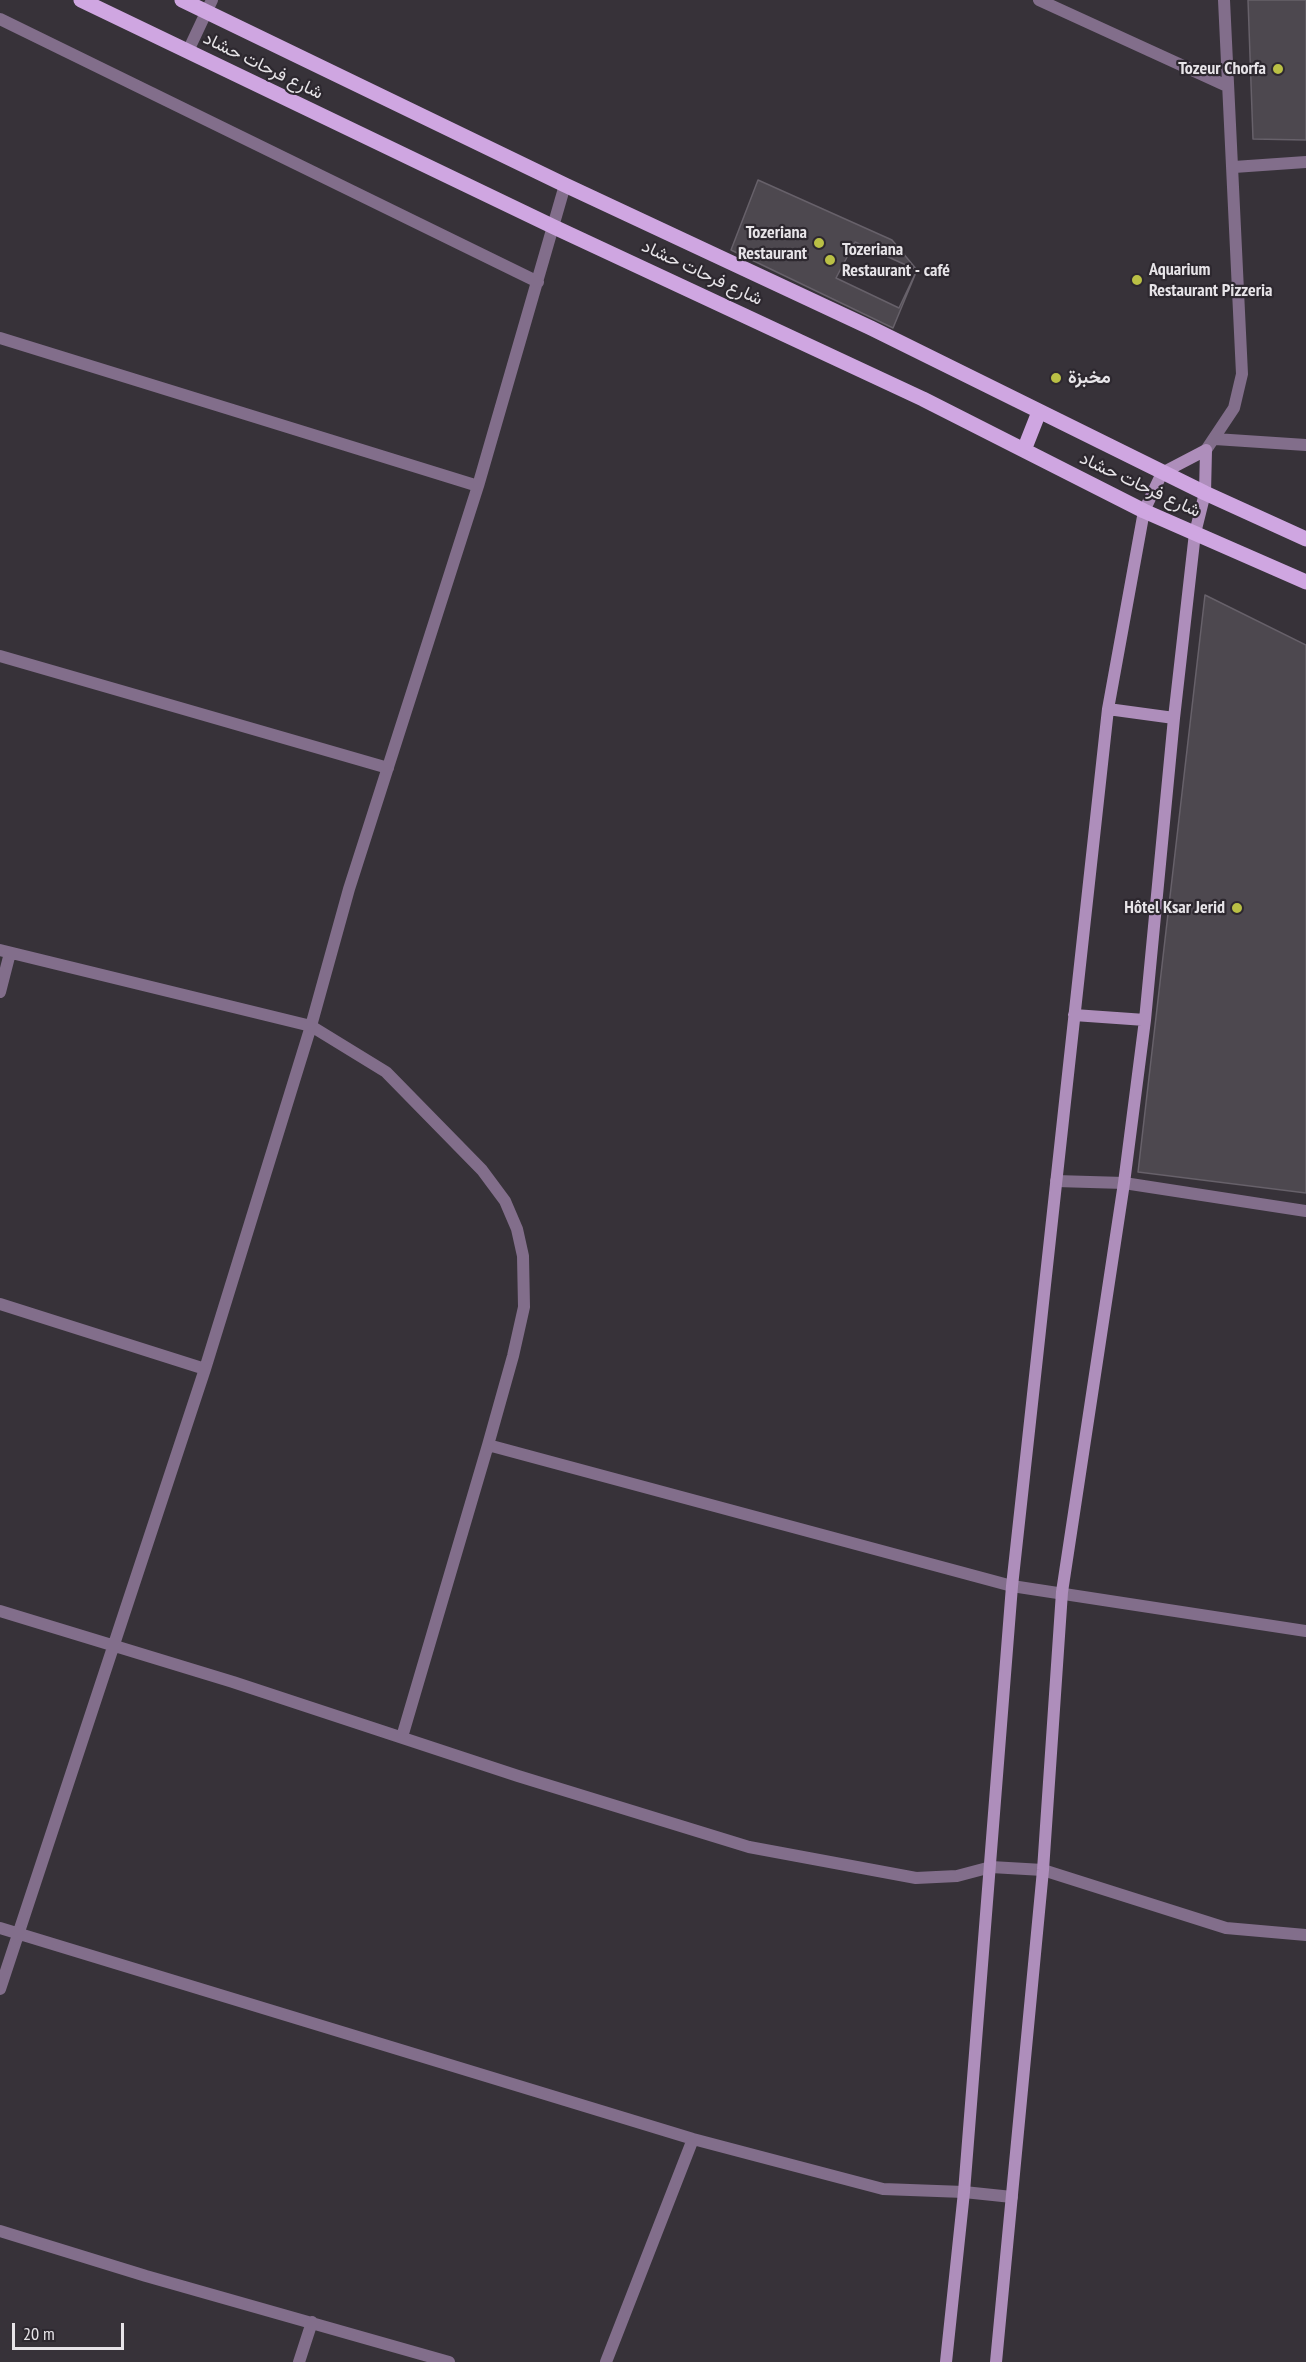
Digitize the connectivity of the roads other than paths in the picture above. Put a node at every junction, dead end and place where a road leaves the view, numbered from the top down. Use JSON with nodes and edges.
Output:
{"nodes":[{"id":1,"x":81,"y":0,"type":"edge"},
{"id":2,"x":182,"y":0,"type":"edge"},
{"id":3,"x":1039,"y":0,"type":"edge"},
{"id":4,"x":1224,"y":0,"type":"edge"},
{"id":5,"x":209,"y":6,"type":"edge"},
{"id":6,"x":0,"y":19,"type":"edge"},
{"id":7,"x":188,"y":51,"type":"junction"},
{"id":8,"x":1227,"y":86,"type":"junction"},
{"id":9,"x":1306,"y":162,"type":"edge"},
{"id":10,"x":1234,"y":167,"type":"junction"},
{"id":11,"x":565,"y":185,"type":"junction"},
{"id":12,"x":554,"y":227,"type":"junction"},
{"id":13,"x":538,"y":282,"type":"junction"},
{"id":14,"x":0,"y":338,"type":"edge"},
{"id":15,"x":1039,"y":412,"type":"junction"},
{"id":16,"x":1215,"y":439,"type":"junction"},
{"id":17,"x":1306,"y":445,"type":"edge"},
{"id":18,"x":1024,"y":450,"type":"junction"},
{"id":19,"x":1206,"y":450,"type":"junction"},
{"id":20,"x":1162,"y":472,"type":"junction"},
{"id":21,"x":478,"y":486,"type":"junction"},
{"id":22,"x":1206,"y":494,"type":"junction"},
{"id":23,"x":1144,"y":511,"type":"junction"},
{"id":24,"x":1195,"y":532,"type":"junction"},
{"id":25,"x":1306,"y":539,"type":"edge"},
{"id":26,"x":1306,"y":582,"type":"edge"},
{"id":27,"x":0,"y":656,"type":"edge"},
{"id":28,"x":1108,"y":710,"type":"junction"},
{"id":29,"x":1174,"y":718,"type":"junction"},
{"id":30,"x":388,"y":768,"type":"junction"},
{"id":31,"x":5,"y":952,"type":"edge"},
{"id":32,"x":0,"y":992,"type":"edge"},
{"id":33,"x":1074,"y":1015,"type":"junction"},
{"id":34,"x":1145,"y":1020,"type":"junction"},
{"id":35,"x":311,"y":1026,"type":"junction"},
{"id":36,"x":1056,"y":1181,"type":"junction"},
{"id":37,"x":1124,"y":1183,"type":"junction"},
{"id":38,"x":1306,"y":1211,"type":"edge"},
{"id":39,"x":0,"y":1305,"type":"edge"},
{"id":40,"x":205,"y":1369,"type":"junction"},
{"id":41,"x":488,"y":1445,"type":"junction"},
{"id":42,"x":1012,"y":1586,"type":"junction"},
{"id":43,"x":1062,"y":1592,"type":"junction"},
{"id":44,"x":0,"y":1611,"type":"edge"},
{"id":45,"x":1306,"y":1631,"type":"edge"},
{"id":46,"x":112,"y":1645,"type":"junction"},
{"id":47,"x":402,"y":1737,"type":"junction"},
{"id":48,"x":991,"y":1867,"type":"junction"},
{"id":49,"x":1043,"y":1870,"type":"junction"},
{"id":50,"x":0,"y":1928,"type":"edge"},
{"id":51,"x":17,"y":1934,"type":"junction"},
{"id":52,"x":1306,"y":1935,"type":"edge"},
{"id":53,"x":0,"y":1989,"type":"edge"},
{"id":54,"x":693,"y":2139,"type":"junction"},
{"id":55,"x":964,"y":2192,"type":"junction"},
{"id":56,"x":1012,"y":2197,"type":"junction"},
{"id":57,"x":0,"y":2231,"type":"edge"},
{"id":58,"x":312,"y":2322,"type":"junction"},
{"id":59,"x":299,"y":2362,"type":"edge"},
{"id":60,"x":449,"y":2362,"type":"edge"},
{"id":61,"x":606,"y":2362,"type":"edge"},
{"id":62,"x":946,"y":2362,"type":"edge"},
{"id":63,"x":996,"y":2362,"type":"edge"}],
"edges":[{"from":1,"to":7,"type":"main road","name":"شارع فرحات حشاد"},
{"from":2,"to":5,"type":"main road","name":"شارع فرحات حشاد"},
{"from":3,"to":8,"type":"street"},
{"from":4,"to":8,"type":"street"},
{"from":5,"to":7,"type":"street"},
{"from":5,"to":11,"type":"main road","name":"شارع فرحات حشاد"},
{"from":6,"to":13,"type":"street"},
{"from":7,"to":12,"type":"main road","name":"شارع فرحات حشاد"},
{"from":8,"to":10,"type":"street"},
{"from":9,"to":10,"type":"street"},
{"from":10,"to":16,"type":"street"},
{"from":11,"to":12,"type":"street"},
{"from":11,"to":15,"type":"main road","name":"شارع فرحات حشاد"},
{"from":12,"to":13,"type":"street"},
{"from":12,"to":18,"type":"main road","name":"شارع فرحات حشاد"},
{"from":13,"to":21,"type":"street"},
{"from":14,"to":21,"type":"street"},
{"from":15,"to":18,"type":"main road"},
{"from":15,"to":20,"type":"main road","name":"شارع فرحات حشاد"},
{"from":16,"to":17,"type":"street"},
{"from":16,"to":19,"type":"street"},
{"from":18,"to":23,"type":"main road","name":"شارع فرحات حشاد"},
{"from":19,"to":20,"type":"street"},
{"from":19,"to":22,"type":"street"},
{"from":20,"to":22,"type":"main road","name":"شارع فرحات حشاد"},
{"from":20,"to":23,"type":"street"},
{"from":21,"to":30,"type":"street"},
{"from":22,"to":24,"type":"street"},
{"from":22,"to":25,"type":"main road","name":"شارع فرحات حشاد"},
{"from":23,"to":24,"type":"main road","name":"شارع فرحات حشاد"},
{"from":23,"to":28,"type":"street"},
{"from":24,"to":26,"type":"main road","name":"شارع فرحات حشاد"},
{"from":24,"to":29,"type":"street"},
{"from":27,"to":30,"type":"street"},
{"from":28,"to":29,"type":"street"},
{"from":28,"to":33,"type":"street"},
{"from":29,"to":34,"type":"street"},
{"from":30,"to":35,"type":"street"},
{"from":31,"to":32,"type":"street"},
{"from":31,"to":35,"type":"street"},
{"from":33,"to":34,"type":"street"},
{"from":33,"to":36,"type":"street"},
{"from":34,"to":37,"type":"street"},
{"from":35,"to":40,"type":"street"},
{"from":35,"to":41,"type":"street"},
{"from":36,"to":37,"type":"street"},
{"from":36,"to":42,"type":"street"},
{"from":37,"to":38,"type":"street"},
{"from":37,"to":43,"type":"street"},
{"from":39,"to":40,"type":"street"},
{"from":40,"to":46,"type":"street"},
{"from":41,"to":42,"type":"street"},
{"from":41,"to":47,"type":"street"},
{"from":42,"to":43,"type":"street"},
{"from":42,"to":48,"type":"street"},
{"from":43,"to":45,"type":"street"},
{"from":43,"to":49,"type":"street"},
{"from":44,"to":46,"type":"street"},
{"from":46,"to":47,"type":"street"},
{"from":46,"to":51,"type":"street"},
{"from":47,"to":48,"type":"street"},
{"from":48,"to":49,"type":"street"},
{"from":48,"to":55,"type":"street"},
{"from":49,"to":52,"type":"street"},
{"from":49,"to":56,"type":"street"},
{"from":50,"to":51,"type":"street"},
{"from":51,"to":53,"type":"street"},
{"from":51,"to":54,"type":"street"},
{"from":54,"to":55,"type":"street"},
{"from":54,"to":61,"type":"street"},
{"from":55,"to":56,"type":"street"},
{"from":55,"to":62,"type":"street"},
{"from":56,"to":63,"type":"street"},
{"from":57,"to":58,"type":"street"},
{"from":58,"to":59,"type":"street"},
{"from":58,"to":60,"type":"street"}]}
